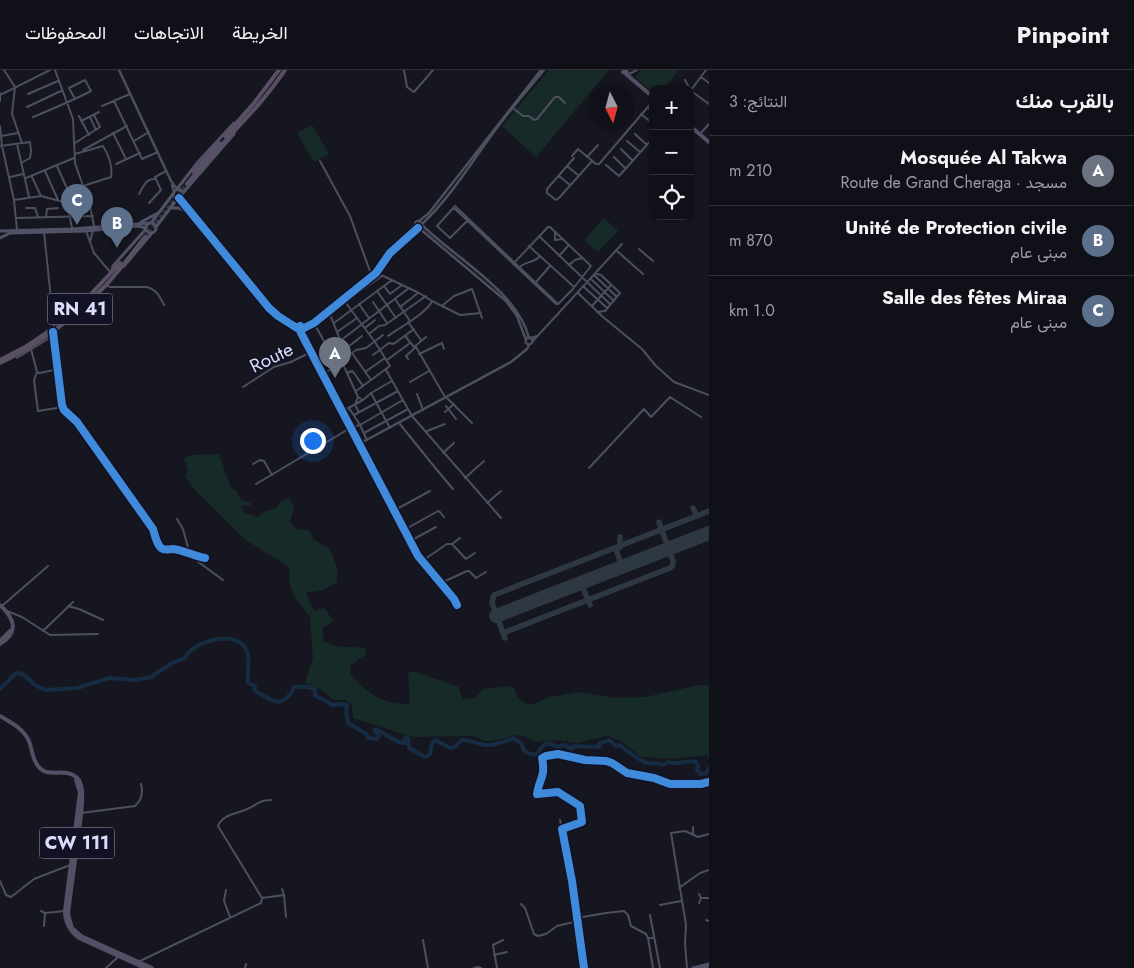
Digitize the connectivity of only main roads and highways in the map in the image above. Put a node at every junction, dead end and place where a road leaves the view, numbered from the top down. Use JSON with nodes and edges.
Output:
{"nodes":[{"id":1,"x":279,"y":70,"type":"edge"},
{"id":2,"x":285,"y":70,"type":"edge"},
{"id":3,"x":625,"y":72,"type":"edge"},
{"id":4,"x":649,"y":94,"type":"edge"},
{"id":5,"x":254,"y":103,"type":"junction"},
{"id":6,"x":241,"y":124,"type":"junction"},
{"id":7,"x":692,"y":130,"type":"edge"},
{"id":8,"x":693,"y":130,"type":"edge"},
{"id":9,"x":709,"y":144,"type":"edge"},
{"id":10,"x":175,"y":191,"type":"junction"},
{"id":11,"x":180,"y":196,"type":"junction"},
{"id":12,"x":170,"y":208,"type":"junction"},
{"id":13,"x":160,"y":212,"type":"junction"},
{"id":14,"x":193,"y":214,"type":"road end"},
{"id":15,"x":150,"y":223,"type":"junction"},
{"id":16,"x":138,"y":225,"type":"junction"},
{"id":17,"x":156,"y":227,"type":"junction"},
{"id":18,"x":146,"y":228,"type":"junction"},
{"id":19,"x":86,"y":229,"type":"junction"},
{"id":20,"x":152,"y":233,"type":"junction"},
{"id":21,"x":0,"y":235,"type":"edge"},
{"id":22,"x":144,"y":235,"type":"junction"},
{"id":23,"x":112,"y":273,"type":"junction"},
{"id":24,"x":53,"y":332,"type":"junction"},
{"id":25,"x":0,"y":362,"type":"edge"},
{"id":26,"x":1,"y":606,"type":"edge"},
{"id":27,"x":0,"y":643,"type":"edge"},
{"id":28,"x":0,"y":717,"type":"edge"},
{"id":29,"x":39,"y":769,"type":"junction"},
{"id":30,"x":120,"y":955,"type":"junction"},
{"id":31,"x":709,"y":965,"type":"edge"},
{"id":32,"x":145,"y":968,"type":"edge"},
{"id":33,"x":152,"y":968,"type":"edge"},
{"id":34,"x":693,"y":968,"type":"edge"},
{"id":35,"x":702,"y":968,"type":"edge"}],
"edges":[{"from":1,"to":5,"type":"highway"},
{"from":2,"to":6,"type":"highway"},
{"from":3,"to":4,"type":"main road"},
{"from":5,"to":6,"type":"highway"},
{"from":5,"to":10,"type":"main road"},
{"from":6,"to":11,"type":"main road"},
{"from":7,"to":9,"type":"main road"},
{"from":8,"to":9,"type":"main road"},
{"from":10,"to":11,"type":"main road"},
{"from":10,"to":11,"type":"main road"},
{"from":10,"to":13,"type":"main road"},
{"from":11,"to":12,"type":"main road"},
{"from":12,"to":14,"type":"main road"},
{"from":12,"to":17,"type":"main road"},
{"from":13,"to":15,"type":"main road"},
{"from":13,"to":16,"type":"main road"},
{"from":15,"to":16,"type":"main road"},
{"from":15,"to":17,"type":"main road"},
{"from":15,"to":18,"type":"main road"},
{"from":16,"to":18,"type":"main road"},
{"from":16,"to":19,"type":"main road"},
{"from":16,"to":22,"type":"main road"},
{"from":17,"to":20,"type":"main road"},
{"from":18,"to":20,"type":"main road"},
{"from":18,"to":22,"type":"main road"},
{"from":19,"to":21,"type":"main road"},
{"from":19,"to":21,"type":"main road"},
{"from":20,"to":23,"type":"main road"},
{"from":22,"to":23,"type":"highway","number":"RN 41"},
{"from":23,"to":24,"type":"highway","number":"RN 41"},
{"from":23,"to":24,"type":"highway","number":"RN 41"},
{"from":24,"to":25,"type":"highway","number":"RN 41"},
{"from":26,"to":27,"type":"main road"},
{"from":26,"to":27,"type":"main road"},
{"from":28,"to":29,"type":"main road"},
{"from":29,"to":30,"type":"main road","number":"CW 111"},
{"from":29,"to":30,"type":"main road","number":"CW 111"},
{"from":30,"to":32,"type":"main road","number":"CW 111"},
{"from":30,"to":33,"type":"main road","number":"CW 111"},
{"from":31,"to":34,"type":"main road"},
{"from":31,"to":35,"type":"main road"}]}
